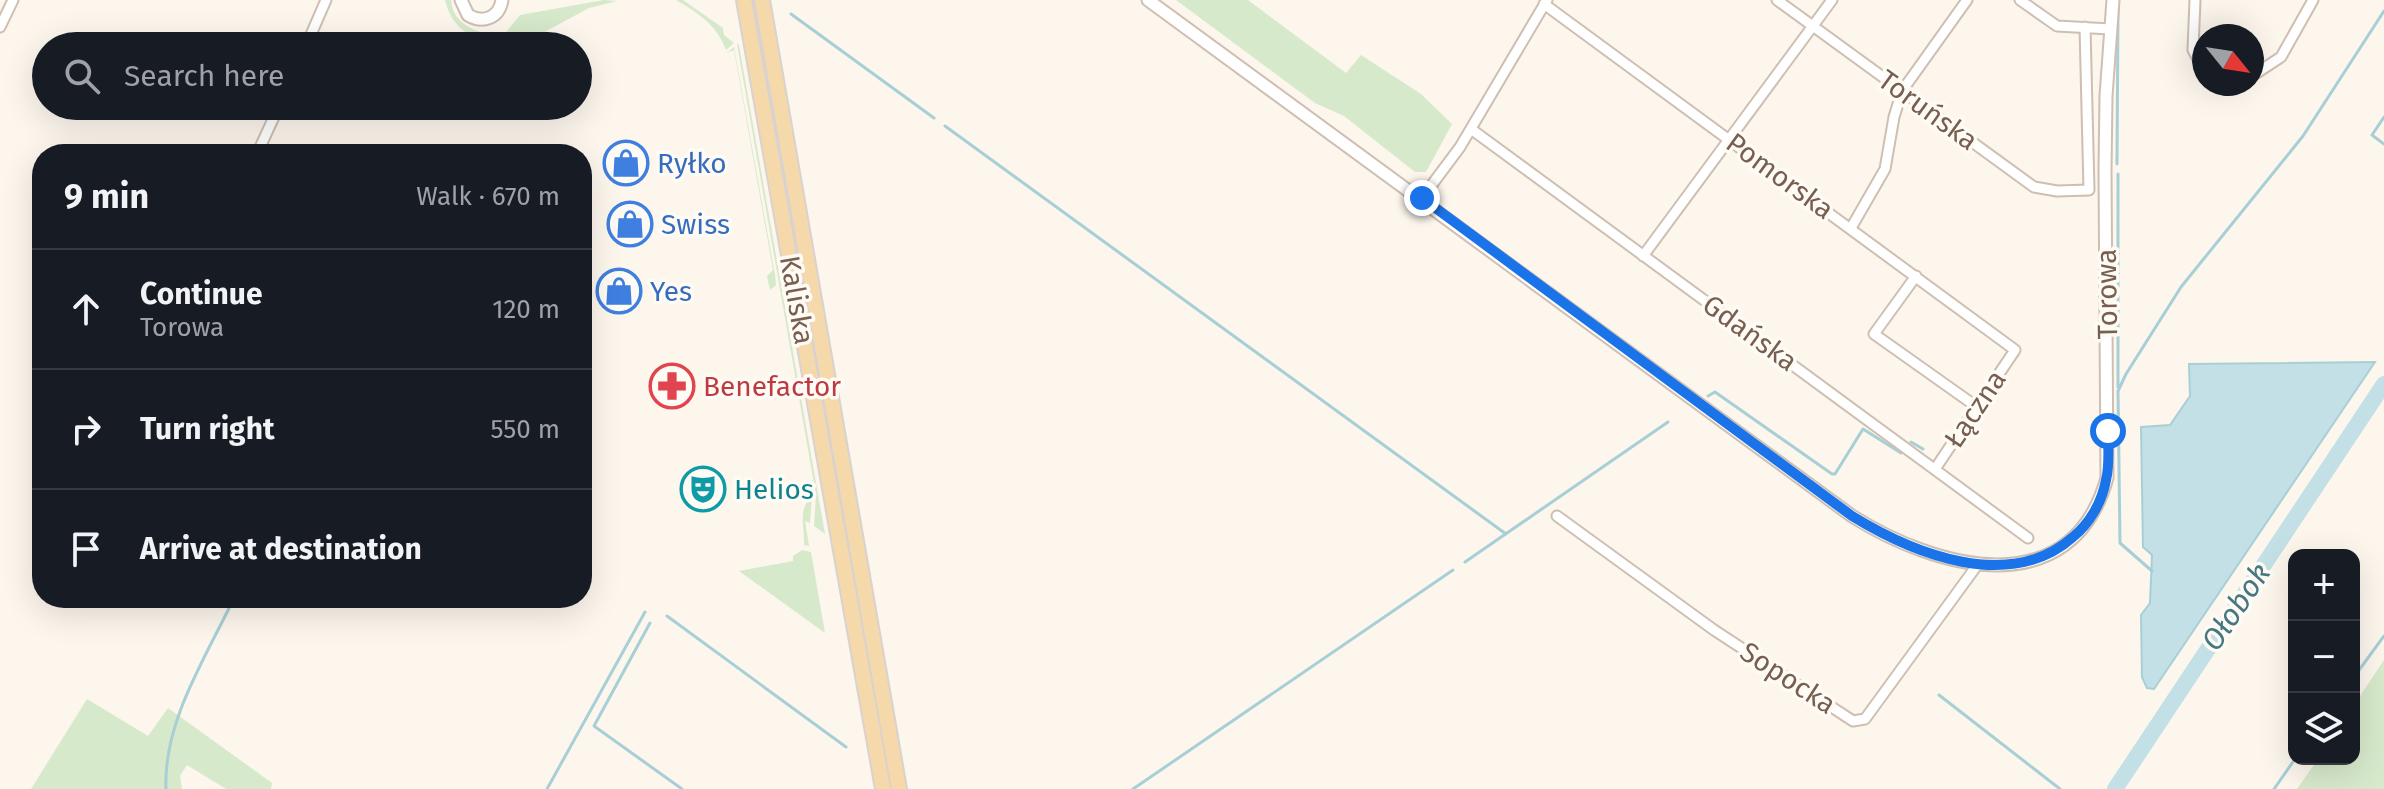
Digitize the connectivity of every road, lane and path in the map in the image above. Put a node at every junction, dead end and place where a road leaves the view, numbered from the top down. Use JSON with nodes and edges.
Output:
{"nodes":[{"id":1,"x":13,"y":0,"type":"edge"},
{"id":2,"x":326,"y":0,"type":"edge"},
{"id":3,"x":461,"y":0,"type":"edge"},
{"id":4,"x":744,"y":0,"type":"edge"},
{"id":5,"x":762,"y":0,"type":"edge"},
{"id":6,"x":1148,"y":0,"type":"edge"},
{"id":7,"x":1777,"y":0,"type":"edge"},
{"id":8,"x":1832,"y":0,"type":"edge"},
{"id":9,"x":1967,"y":0,"type":"edge"},
{"id":10,"x":2020,"y":0,"type":"edge"},
{"id":11,"x":2113,"y":0,"type":"edge"},
{"id":12,"x":2195,"y":0,"type":"edge"},
{"id":13,"x":2313,"y":0,"type":"edge"},
{"id":14,"x":505,"y":1,"type":"edge"},
{"id":15,"x":1546,"y":2,"type":"edge"},
{"id":16,"x":2194,"y":24,"type":"edge"},
{"id":17,"x":0,"y":27,"type":"edge"},
{"id":18,"x":1812,"y":27,"type":"junction"},
{"id":19,"x":2085,"y":27,"type":"junction"},
{"id":20,"x":2110,"y":29,"type":"junction"},
{"id":21,"x":312,"y":32,"type":"edge"},
{"id":22,"x":2264,"y":68,"type":"edge"},
{"id":23,"x":1902,"y":91,"type":"junction"},
{"id":24,"x":273,"y":120,"type":"edge"},
{"id":25,"x":1471,"y":129,"type":"junction"},
{"id":26,"x":1731,"y":140,"type":"junction"},
{"id":27,"x":262,"y":144,"type":"edge"},
{"id":28,"x":1422,"y":198,"type":"junction"},
{"id":29,"x":1851,"y":228,"type":"junction"},
{"id":30,"x":1643,"y":256,"type":"junction"},
{"id":31,"x":1916,"y":276,"type":"junction"},
{"id":32,"x":2015,"y":350,"type":"joint"},
{"id":33,"x":1977,"y":407,"type":"junction"},
{"id":34,"x":1935,"y":469,"type":"junction"},
{"id":35,"x":1557,"y":516,"type":"dead end"},
{"id":36,"x":2028,"y":538,"type":"dead end"},
{"id":37,"x":1978,"y":564,"type":"junction"},
{"id":38,"x":883,"y":789,"type":"edge"},
{"id":39,"x":899,"y":789,"type":"edge"}],
"edges":[{"from":1,"to":17,"type":"street"},
{"from":2,"to":21,"type":"street"},
{"from":3,"to":14,"type":"street"},
{"from":4,"to":38,"type":"main road","name":"Kaliska"},
{"from":5,"to":39,"type":"main road","name":"Kaliska"},
{"from":6,"to":28,"type":"street"},
{"from":7,"to":18,"type":"street","name":"Toruńska"},
{"from":8,"to":18,"type":"street"},
{"from":9,"to":23,"type":"street"},
{"from":10,"to":19,"type":"street"},
{"from":11,"to":20,"type":"street","name":"Torowa"},
{"from":12,"to":16,"type":"street"},
{"from":13,"to":22,"type":"street"},
{"from":15,"to":25,"type":"street"},
{"from":15,"to":26,"type":"street","name":"Pomorska"},
{"from":18,"to":23,"type":"street","name":"Toruńska"},
{"from":18,"to":26,"type":"street"},
{"from":19,"to":20,"type":"street"},
{"from":19,"to":23,"type":"street","name":"Toruńska"},
{"from":20,"to":37,"type":"street","name":"Torowa"},
{"from":23,"to":29,"type":"street"},
{"from":24,"to":27,"type":"street"},
{"from":25,"to":28,"type":"street"},
{"from":25,"to":30,"type":"street","name":"Gdańska"},
{"from":26,"to":29,"type":"street","name":"Pomorska"},
{"from":26,"to":30,"type":"street"},
{"from":28,"to":37,"type":"street"},
{"from":29,"to":31,"type":"street","name":"Pomorska"},
{"from":30,"to":34,"type":"street","name":"Gdańska"},
{"from":31,"to":32,"type":"street","name":"Pomorska"},
{"from":31,"to":33,"type":"street"},
{"from":32,"to":33,"type":"street","name":"Łączna"},
{"from":33,"to":34,"type":"street","name":"Łączna"},
{"from":34,"to":36,"type":"street","name":"Gdańska"},
{"from":35,"to":37,"type":"street","name":"Sopocka"}]}
